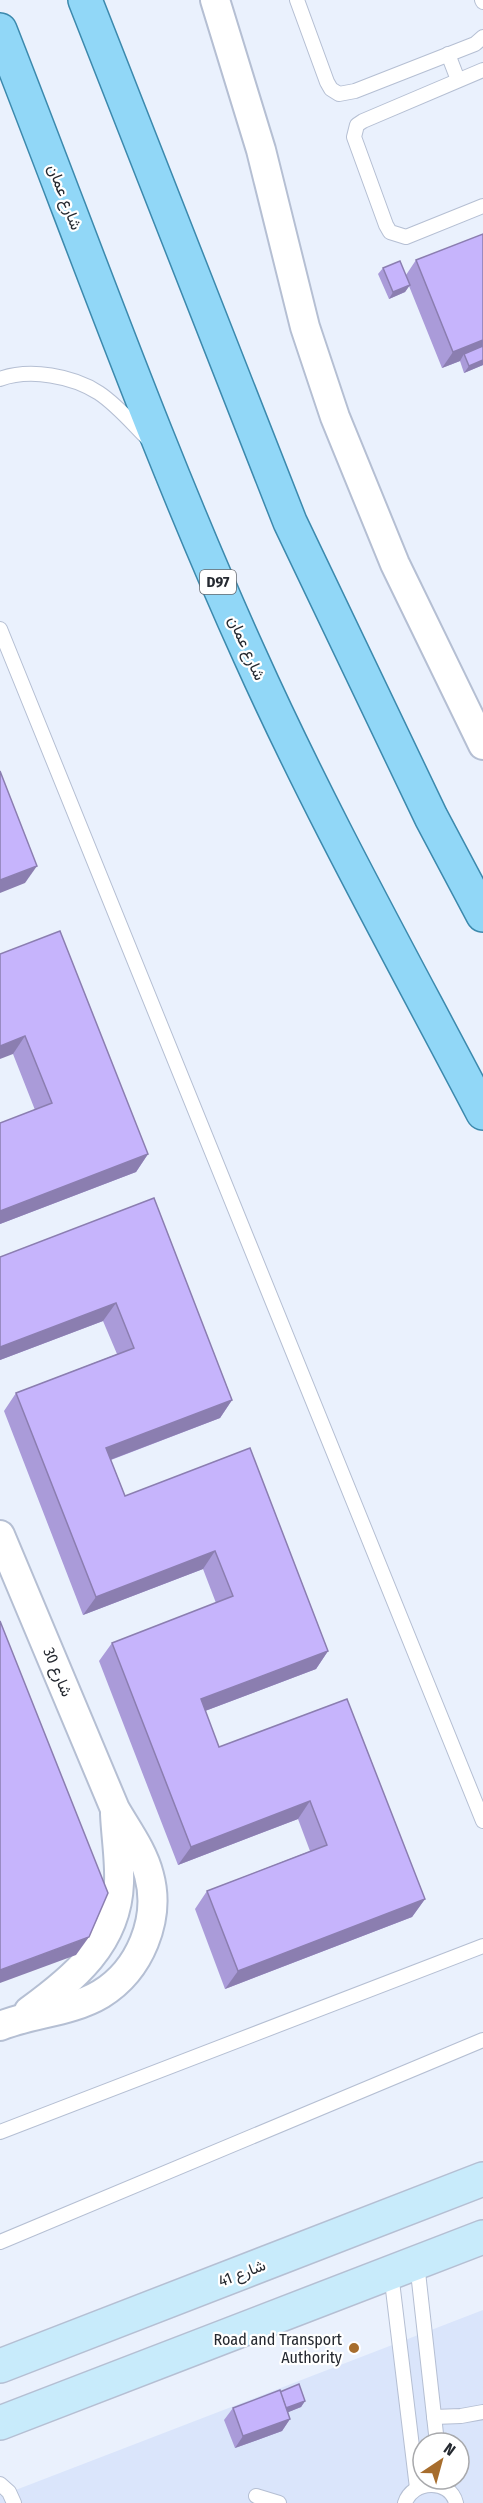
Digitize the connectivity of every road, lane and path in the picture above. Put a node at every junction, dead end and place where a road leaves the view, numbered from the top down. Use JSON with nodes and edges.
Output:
{"nodes":[{"id":1,"x":85,"y":0,"type":"edge"},
{"id":2,"x":215,"y":0,"type":"edge"},
{"id":3,"x":297,"y":0,"type":"edge"},
{"id":4,"x":0,"y":30,"type":"edge"},
{"id":5,"x":483,"y":37,"type":"edge"},
{"id":6,"x":448,"y":54,"type":"junction"},
{"id":7,"x":483,"y":70,"type":"edge"},
{"id":8,"x":458,"y":80,"type":"junction"},
{"id":9,"x":483,"y":206,"type":"edge"},
{"id":10,"x":0,"y":379,"type":"edge"},
{"id":11,"x":167,"y":458,"type":"junction"},
{"id":12,"x":0,"y":628,"type":"edge"},
{"id":13,"x":473,"y":710,"type":"edge"},
{"id":14,"x":483,"y":745,"type":"edge"},
{"id":15,"x":483,"y":915,"type":"edge"},
{"id":16,"x":483,"y":1113,"type":"edge"},
{"id":17,"x":0,"y":1534,"type":"edge"},
{"id":18,"x":115,"y":1809,"type":"junction"},
{"id":19,"x":483,"y":1821,"type":"edge"},
{"id":20,"x":483,"y":1946,"type":"edge"},
{"id":21,"x":10,"y":2022,"type":"edge"},
{"id":22,"x":483,"y":2040,"type":"edge"},
{"id":23,"x":0,"y":2132,"type":"edge"},
{"id":24,"x":483,"y":2180,"type":"edge"},
{"id":25,"x":483,"y":2237,"type":"edge"},
{"id":26,"x":0,"y":2242,"type":"edge"},
{"id":27,"x":404,"y":2268,"type":"junction"},
{"id":28,"x":0,"y":2367,"type":"edge"},
{"id":29,"x":483,"y":2412,"type":"edge"},
{"id":30,"x":434,"y":2417,"type":"junction"},
{"id":31,"x":0,"y":2423,"type":"edge"},
{"id":32,"x":414,"y":2431,"type":"edge"},
{"id":33,"x":436,"y":2431,"type":"edge"},
{"id":34,"x":0,"y":2484,"type":"edge"},
{"id":35,"x":414,"y":2491,"type":"edge"},
{"id":36,"x":256,"y":2496,"type":"dead end"},
{"id":37,"x":14,"y":2503,"type":"edge"},
{"id":38,"x":279,"y":2503,"type":"edge"},
{"id":39,"x":405,"y":2503,"type":"edge"}],
"edges":[{"from":1,"to":15,"type":"main road"},
{"from":2,"to":13,"type":"street"},
{"from":3,"to":6,"type":"lane"},
{"from":4,"to":11,"type":"main road","name":"شارع عمان","number":"D97"},
{"from":5,"to":6,"type":"lane"},
{"from":6,"to":8,"type":"lane"},
{"from":7,"to":8,"type":"lane"},
{"from":8,"to":9,"type":"lane"},
{"from":10,"to":11,"type":"lane"},
{"from":11,"to":16,"type":"main road","name":"شارع عمان","number":"D97"},
{"from":12,"to":19,"type":"lane"},
{"from":13,"to":14,"type":"street"},
{"from":17,"to":18,"type":"street","name":"شارع 30"},
{"from":18,"to":21,"type":"street","name":"شارع 30"},
{"from":18,"to":21,"type":"street","name":"شارع 30"},
{"from":20,"to":23,"type":"lane"},
{"from":22,"to":26,"type":"lane"},
{"from":24,"to":28,"type":"street","name":"شارع 41"},
{"from":25,"to":27,"type":"street"},
{"from":27,"to":30,"type":"lane"},
{"from":27,"to":31,"type":"street"},
{"from":27,"to":32,"type":"lane"},
{"from":29,"to":30,"type":"lane"},
{"from":30,"to":33,"type":"lane"},
{"from":34,"to":37,"type":"lane"},
{"from":35,"to":39,"type":"lane"},
{"from":36,"to":38,"type":"lane"}]}
